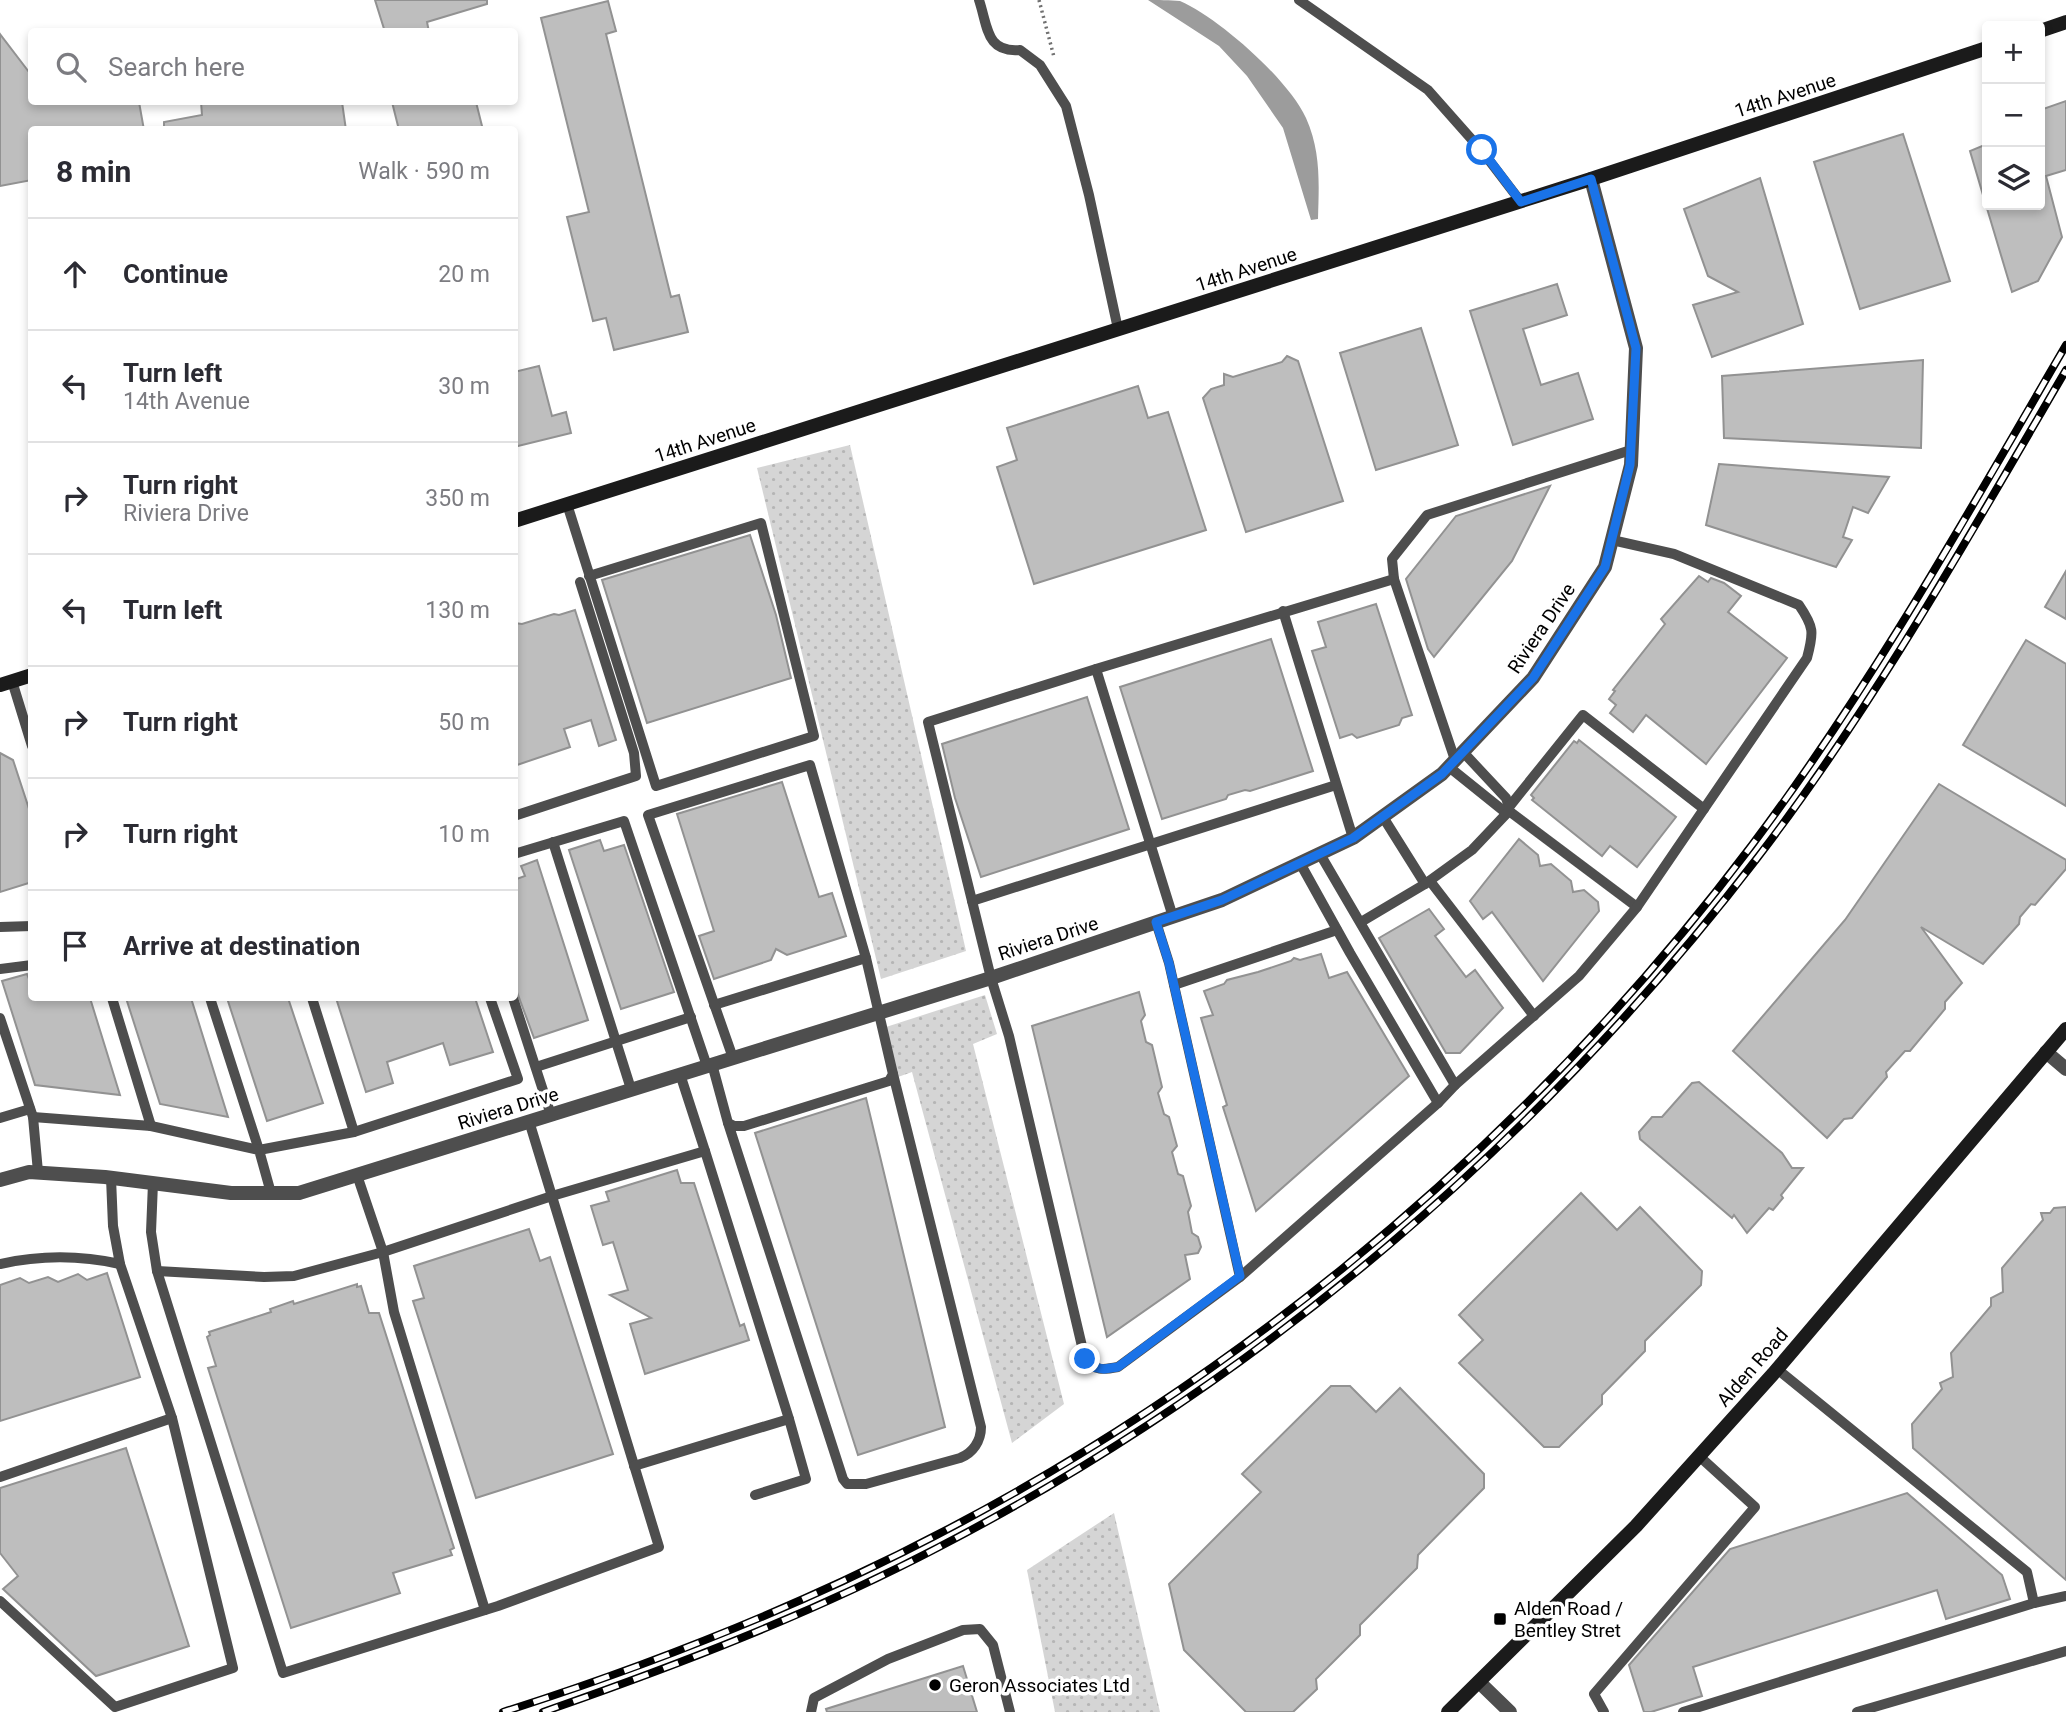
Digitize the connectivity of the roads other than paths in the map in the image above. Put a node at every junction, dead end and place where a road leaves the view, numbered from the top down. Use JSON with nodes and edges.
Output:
{"nodes":[{"id":1,"x":979,"y":0,"type":"edge"},
{"id":2,"x":1299,"y":0,"type":"edge"},
{"id":3,"x":2066,"y":22,"type":"edge"},
{"id":4,"x":2045,"y":29,"type":"edge"},
{"id":5,"x":1982,"y":50,"type":"edge"},
{"id":6,"x":1591,"y":179,"type":"junction"},
{"id":7,"x":1521,"y":202,"type":"junction"},
{"id":8,"x":1118,"y":330,"type":"junction"},
{"id":9,"x":1631,"y":450,"type":"junction"},
{"id":10,"x":567,"y":504,"type":"junction"},
{"id":11,"x":518,"y":520,"type":"edge"},
{"id":12,"x":1612,"y":540,"type":"junction"},
{"id":13,"x":584,"y":579,"type":"junction"},
{"id":14,"x":1394,"y":579,"type":"junction"},
{"id":15,"x":1283,"y":611,"type":"junction"},
{"id":16,"x":1096,"y":668,"type":"junction"},
{"id":17,"x":28,"y":675,"type":"edge"},
{"id":18,"x":6,"y":683,"type":"edge"},
{"id":19,"x":28,"y":736,"type":"edge"},
{"id":20,"x":1456,"y":760,"type":"junction"},
{"id":21,"x":1336,"y":785,"type":"junction"},
{"id":22,"x":1704,"y":809,"type":"junction"},
{"id":23,"x":1508,"y":810,"type":"junction"},
{"id":24,"x":518,"y":815,"type":"edge"},
{"id":25,"x":1383,"y":817,"type":"junction"},
{"id":26,"x":1353,"y":838,"type":"junction"},
{"id":27,"x":553,"y":842,"type":"junction"},
{"id":28,"x":1151,"y":845,"type":"junction"},
{"id":29,"x":518,"y":853,"type":"edge"},
{"id":30,"x":1320,"y":854,"type":"junction"},
{"id":31,"x":1300,"y":863,"type":"junction"},
{"id":32,"x":1427,"y":883,"type":"junction"},
{"id":33,"x":972,"y":901,"type":"junction"},
{"id":34,"x":1637,"y":907,"type":"junction"},
{"id":35,"x":1173,"y":917,"type":"junction"},
{"id":36,"x":1156,"y":922,"type":"junction"},
{"id":37,"x":1361,"y":922,"type":"junction"},
{"id":38,"x":28,"y":926,"type":"edge"},
{"id":39,"x":0,"y":927,"type":"edge"},
{"id":40,"x":1337,"y":930,"type":"junction"},
{"id":41,"x":866,"y":958,"type":"junction"},
{"id":42,"x":28,"y":966,"type":"edge"},
{"id":43,"x":0,"y":969,"type":"edge"},
{"id":44,"x":991,"y":978,"type":"junction"},
{"id":45,"x":1174,"y":985,"type":"junction"},
{"id":46,"x":113,"y":1001,"type":"edge"},
{"id":47,"x":212,"y":1001,"type":"edge"},
{"id":48,"x":313,"y":1001,"type":"edge"},
{"id":49,"x":491,"y":1001,"type":"edge"},
{"id":50,"x":514,"y":1001,"type":"edge"},
{"id":51,"x":714,"y":1005,"type":"junction"},
{"id":52,"x":877,"y":1013,"type":"junction"},
{"id":53,"x":1534,"y":1016,"type":"junction"},
{"id":54,"x":691,"y":1017,"type":"junction"},
{"id":55,"x":0,"y":1018,"type":"edge"},
{"id":56,"x":2066,"y":1029,"type":"edge"},
{"id":57,"x":617,"y":1042,"type":"junction"},
{"id":58,"x":2046,"y":1052,"type":"junction"},
{"id":59,"x":733,"y":1058,"type":"junction"},
{"id":60,"x":709,"y":1065,"type":"junction"},
{"id":61,"x":536,"y":1067,"type":"junction"},
{"id":62,"x":2066,"y":1069,"type":"edge"},
{"id":63,"x":680,"y":1074,"type":"junction"},
{"id":64,"x":893,"y":1074,"type":"junction"},
{"id":65,"x":1455,"y":1085,"type":"junction"},
{"id":66,"x":631,"y":1090,"type":"junction"},
{"id":67,"x":1438,"y":1103,"type":"junction"},
{"id":68,"x":31,"y":1113,"type":"junction"},
{"id":69,"x":551,"y":1115,"type":"junction"},
{"id":70,"x":0,"y":1118,"type":"edge"},
{"id":71,"x":529,"y":1121,"type":"junction"},
{"id":72,"x":728,"y":1123,"type":"junction"},
{"id":73,"x":151,"y":1126,"type":"junction"},
{"id":74,"x":354,"y":1132,"type":"junction"},
{"id":75,"x":259,"y":1150,"type":"junction"},
{"id":76,"x":705,"y":1151,"type":"junction"},
{"id":77,"x":38,"y":1172,"type":"junction"},
{"id":78,"x":357,"y":1175,"type":"junction"},
{"id":79,"x":111,"y":1178,"type":"junction"},
{"id":80,"x":0,"y":1180,"type":"edge"},
{"id":81,"x":153,"y":1183,"type":"junction"},
{"id":82,"x":271,"y":1193,"type":"junction"},
{"id":83,"x":552,"y":1196,"type":"junction"},
{"id":84,"x":383,"y":1252,"type":"junction"},
{"id":85,"x":0,"y":1264,"type":"edge"},
{"id":86,"x":120,"y":1264,"type":"junction"},
{"id":87,"x":157,"y":1270,"type":"junction"},
{"id":88,"x":1240,"y":1276,"type":"junction"},
{"id":89,"x":1777,"y":1369,"type":"junction"},
{"id":90,"x":172,"y":1418,"type":"junction"},
{"id":91,"x":789,"y":1419,"type":"junction"},
{"id":92,"x":1699,"y":1456,"type":"junction"},
{"id":93,"x":634,"y":1466,"type":"junction"},
{"id":94,"x":0,"y":1477,"type":"edge"},
{"id":95,"x":755,"y":1495,"type":"dead end"},
{"id":96,"x":2066,"y":1596,"type":"edge"},
{"id":97,"x":0,"y":1601,"type":"edge"},
{"id":98,"x":2034,"y":1603,"type":"junction"},
{"id":99,"x":485,"y":1610,"type":"junction"},
{"id":100,"x":2066,"y":1651,"type":"edge"},
{"id":101,"x":1479,"y":1682,"type":"junction"},
{"id":102,"x":811,"y":1712,"type":"edge"},
{"id":103,"x":1010,"y":1712,"type":"edge"},
{"id":104,"x":1448,"y":1712,"type":"edge"},
{"id":105,"x":1510,"y":1712,"type":"edge"},
{"id":106,"x":1604,"y":1712,"type":"edge"},
{"id":107,"x":1683,"y":1712,"type":"edge"},
{"id":108,"x":1857,"y":1712,"type":"edge"}],
"edges":[{"from":1,"to":8,"type":"lane"},
{"from":2,"to":7,"type":"lane"},
{"from":3,"to":4,"type":"main road"},
{"from":5,"to":6,"type":"main road","name":"14th Avenue"},
{"from":6,"to":7,"type":"main road","name":"14th Avenue"},
{"from":6,"to":9,"type":"street","name":"Riviera Drive"},
{"from":7,"to":8,"type":"main road","name":"14th Avenue"},
{"from":8,"to":10,"type":"main road","name":"14th Avenue"},
{"from":9,"to":12,"type":"street","name":"Riviera Drive"},
{"from":9,"to":14,"type":"lane"},
{"from":10,"to":11,"type":"main road","name":"14th Avenue"},
{"from":10,"to":13,"type":"lane"},
{"from":12,"to":20,"type":"street","name":"Riviera Drive"},
{"from":12,"to":22,"type":"lane"},
{"from":13,"to":13,"type":"lane"},
{"from":13,"to":24,"type":"lane"},
{"from":14,"to":15,"type":"lane"},
{"from":14,"to":20,"type":"lane"},
{"from":15,"to":16,"type":"lane"},
{"from":15,"to":21,"type":"lane"},
{"from":16,"to":28,"type":"lane"},
{"from":16,"to":33,"type":"lane"},
{"from":17,"to":18,"type":"main road"},
{"from":18,"to":19,"type":"lane"},
{"from":20,"to":23,"type":"lane"},
{"from":20,"to":23,"type":"lane"},
{"from":20,"to":25,"type":"street","name":"Riviera Drive"},
{"from":21,"to":26,"type":"lane"},
{"from":21,"to":28,"type":"lane"},
{"from":22,"to":23,"type":"lane"},
{"from":22,"to":34,"type":"lane"},
{"from":23,"to":32,"type":"lane"},
{"from":23,"to":34,"type":"lane"},
{"from":25,"to":26,"type":"street","name":"Riviera Drive"},
{"from":25,"to":32,"type":"lane"},
{"from":26,"to":30,"type":"street","name":"Riviera Drive"},
{"from":27,"to":29,"type":"lane"},
{"from":27,"to":54,"type":"lane"},
{"from":27,"to":57,"type":"lane"},
{"from":28,"to":33,"type":"lane"},
{"from":28,"to":35,"type":"lane"},
{"from":30,"to":31,"type":"street","name":"Riviera Drive"},
{"from":30,"to":37,"type":"lane"},
{"from":31,"to":35,"type":"street","name":"Riviera Drive"},
{"from":31,"to":40,"type":"lane"},
{"from":32,"to":37,"type":"lane"},
{"from":32,"to":53,"type":"lane"},
{"from":33,"to":44,"type":"lane"},
{"from":34,"to":53,"type":"lane"},
{"from":35,"to":36,"type":"street","name":"Riviera Drive"},
{"from":36,"to":44,"type":"street","name":"Riviera Drive"},
{"from":36,"to":45,"type":"lane"},
{"from":37,"to":65,"type":"lane"},
{"from":38,"to":39,"type":"lane"},
{"from":40,"to":45,"type":"lane"},
{"from":40,"to":67,"type":"lane"},
{"from":41,"to":51,"type":"lane"},
{"from":41,"to":51,"type":"lane"},
{"from":41,"to":52,"type":"lane"},
{"from":42,"to":43,"type":"lane"},
{"from":44,"to":52,"type":"street","name":"Riviera Drive"},
{"from":44,"to":88,"type":"lane"},
{"from":45,"to":88,"type":"lane"},
{"from":46,"to":73,"type":"lane"},
{"from":47,"to":75,"type":"lane"},
{"from":48,"to":74,"type":"lane"},
{"from":49,"to":74,"type":"lane"},
{"from":50,"to":61,"type":"lane"},
{"from":51,"to":59,"type":"lane"},
{"from":52,"to":59,"type":"street","name":"Riviera Drive"},
{"from":52,"to":64,"type":"lane"},
{"from":53,"to":65,"type":"lane"},
{"from":54,"to":57,"type":"lane"},
{"from":54,"to":60,"type":"lane"},
{"from":55,"to":68,"type":"lane"},
{"from":56,"to":58,"type":"main road","name":"Alden Road"},
{"from":57,"to":61,"type":"lane"},
{"from":57,"to":66,"type":"lane"},
{"from":58,"to":62,"type":"street"},
{"from":58,"to":89,"type":"main road","name":"Alden Road"},
{"from":59,"to":60,"type":"street","name":"Riviera Drive"},
{"from":60,"to":63,"type":"street","name":"Riviera Drive"},
{"from":60,"to":72,"type":"lane"},
{"from":61,"to":69,"type":"lane"},
{"from":63,"to":66,"type":"street","name":"Riviera Drive"},
{"from":63,"to":76,"type":"lane"},
{"from":64,"to":72,"type":"lane"},
{"from":64,"to":72,"type":"lane"},
{"from":65,"to":67,"type":"lane"},
{"from":66,"to":69,"type":"street","name":"Riviera Drive"},
{"from":67,"to":88,"type":"lane"},
{"from":68,"to":70,"type":"lane"},
{"from":68,"to":73,"type":"lane"},
{"from":68,"to":77,"type":"lane"},
{"from":69,"to":71,"type":"street","name":"Riviera Drive"},
{"from":71,"to":78,"type":"street","name":"Riviera Drive"},
{"from":71,"to":83,"type":"lane"},
{"from":73,"to":75,"type":"lane"},
{"from":74,"to":75,"type":"lane"},
{"from":75,"to":82,"type":"lane"},
{"from":76,"to":83,"type":"lane"},
{"from":76,"to":91,"type":"lane"},
{"from":77,"to":79,"type":"street","name":"Riviera Drive"},
{"from":77,"to":80,"type":"street","name":"Riviera Drive"},
{"from":78,"to":82,"type":"street","name":"Riviera Drive"},
{"from":78,"to":84,"type":"lane"},
{"from":79,"to":81,"type":"street","name":"Riviera Drive"},
{"from":79,"to":86,"type":"lane"},
{"from":81,"to":82,"type":"street","name":"Riviera Drive"},
{"from":81,"to":87,"type":"lane"},
{"from":83,"to":84,"type":"lane"},
{"from":83,"to":93,"type":"lane"},
{"from":84,"to":87,"type":"lane"},
{"from":84,"to":99,"type":"lane"},
{"from":85,"to":86,"type":"lane"},
{"from":86,"to":90,"type":"lane"},
{"from":87,"to":99,"type":"lane"},
{"from":89,"to":92,"type":"main road","name":"Alden Road"},
{"from":89,"to":98,"type":"lane"},
{"from":90,"to":94,"type":"lane"},
{"from":90,"to":97,"type":"lane"},
{"from":91,"to":93,"type":"lane"},
{"from":91,"to":95,"type":"lane"},
{"from":92,"to":101,"type":"main road","name":"Alden Road"},
{"from":92,"to":106,"type":"lane"},
{"from":93,"to":99,"type":"lane"},
{"from":96,"to":98,"type":"lane"},
{"from":98,"to":107,"type":"lane"},
{"from":100,"to":108,"type":"lane"},
{"from":101,"to":104,"type":"main road","name":"Alden Road"},
{"from":101,"to":105,"type":"street"},
{"from":102,"to":103,"type":"lane"}]}
